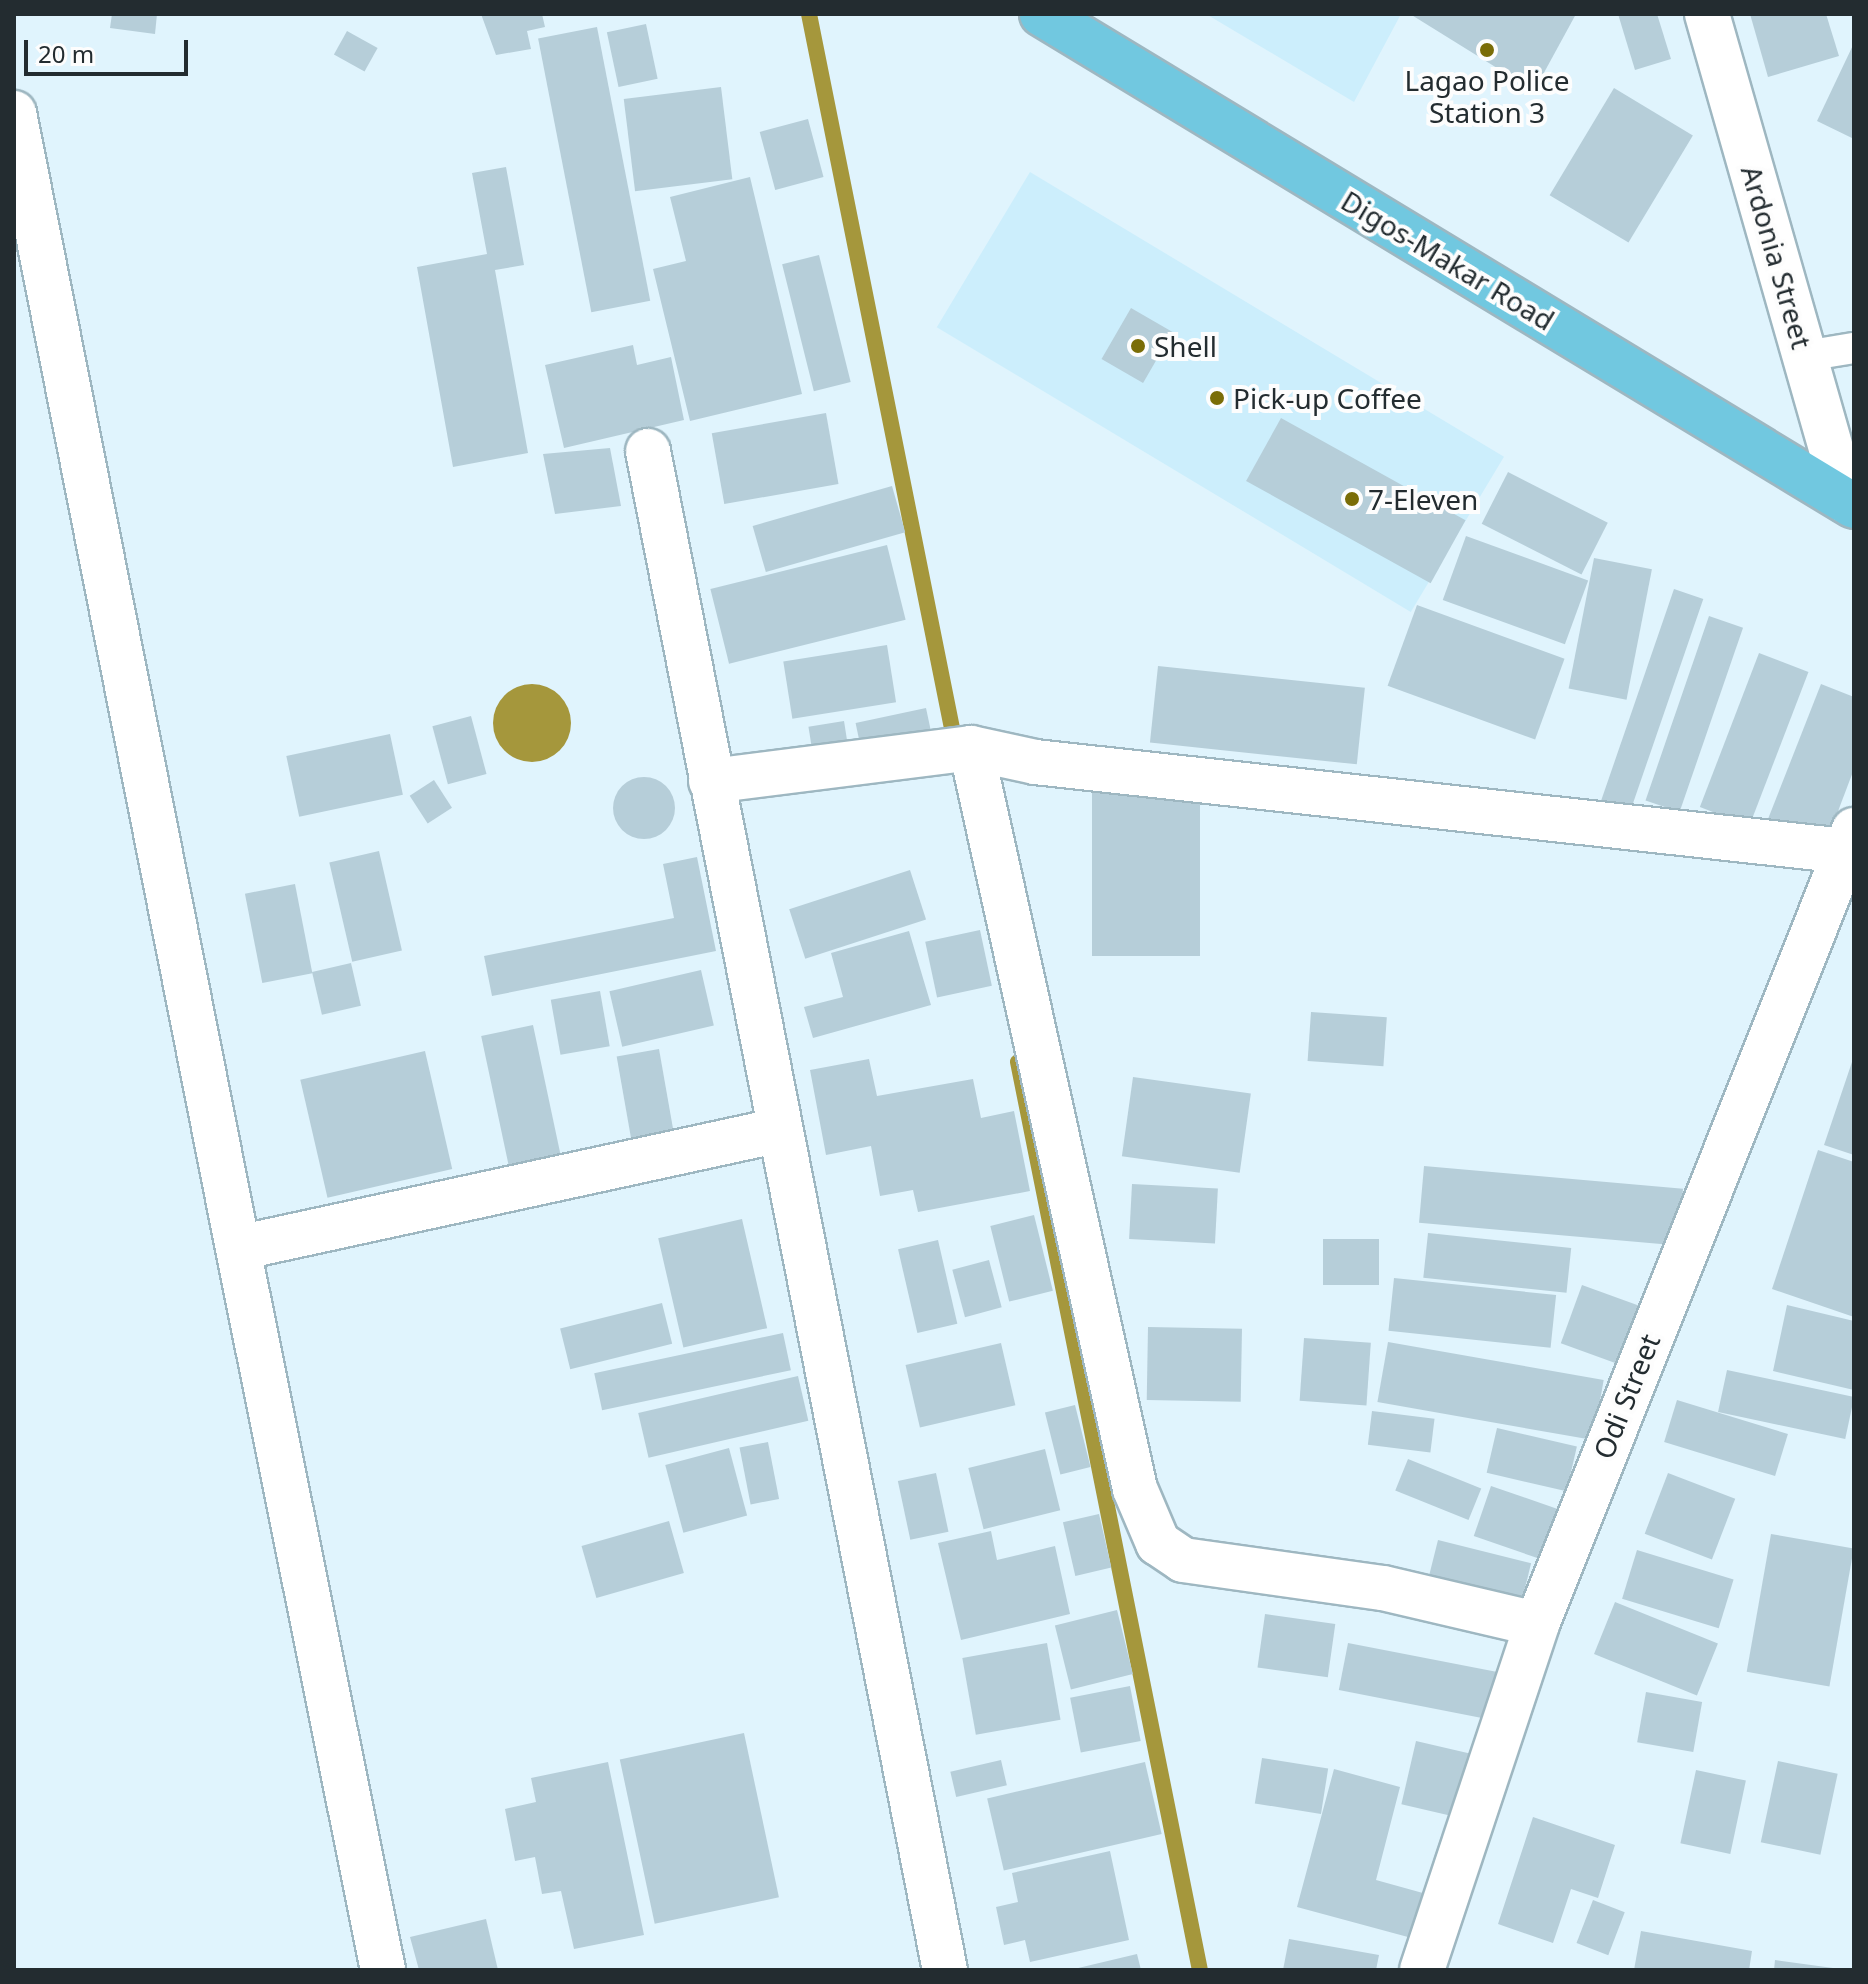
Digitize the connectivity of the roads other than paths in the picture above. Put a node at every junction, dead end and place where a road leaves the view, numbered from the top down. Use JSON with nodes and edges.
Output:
{"nodes":[{"id":1,"x":1042,"y":14,"type":"edge"},
{"id":2,"x":1707,"y":14,"type":"edge"},
{"id":3,"x":14,"y":113,"type":"edge"},
{"id":4,"x":1854,"y":348,"type":"edge"},
{"id":5,"x":1805,"y":356,"type":"junction"},
{"id":6,"x":648,"y":451,"type":"dead end"},
{"id":7,"x":1850,"y":503,"type":"edge"},
{"id":8,"x":971,"y":748,"type":"junction"},
{"id":9,"x":711,"y":781,"type":"junction"},
{"id":10,"x":1849,"y":840,"type":"edge"},
{"id":11,"x":780,"y":1130,"type":"junction"},
{"id":12,"x":238,"y":1248,"type":"junction"},
{"id":13,"x":1537,"y":1624,"type":"junction"},
{"id":14,"x":383,"y":1970,"type":"edge"},
{"id":15,"x":945,"y":1970,"type":"edge"},
{"id":16,"x":1422,"y":1970,"type":"edge"}],
"edges":[{"from":1,"to":7,"type":"main road","name":"Digos-Makar Road"},
{"from":2,"to":5,"type":"street","name":"Ardonia Street"},
{"from":3,"to":12,"type":"street"},
{"from":4,"to":5,"type":"lane"},
{"from":5,"to":7,"type":"street","name":"Ardonia Street"},
{"from":6,"to":9,"type":"street"},
{"from":8,"to":9,"type":"street"},
{"from":8,"to":10,"type":"street"},
{"from":8,"to":13,"type":"street"},
{"from":9,"to":11,"type":"street"},
{"from":10,"to":13,"type":"street","name":"Odi Street"},
{"from":11,"to":12,"type":"street"},
{"from":11,"to":15,"type":"street"},
{"from":12,"to":14,"type":"street"},
{"from":13,"to":16,"type":"street","name":"Odi Street"}]}
